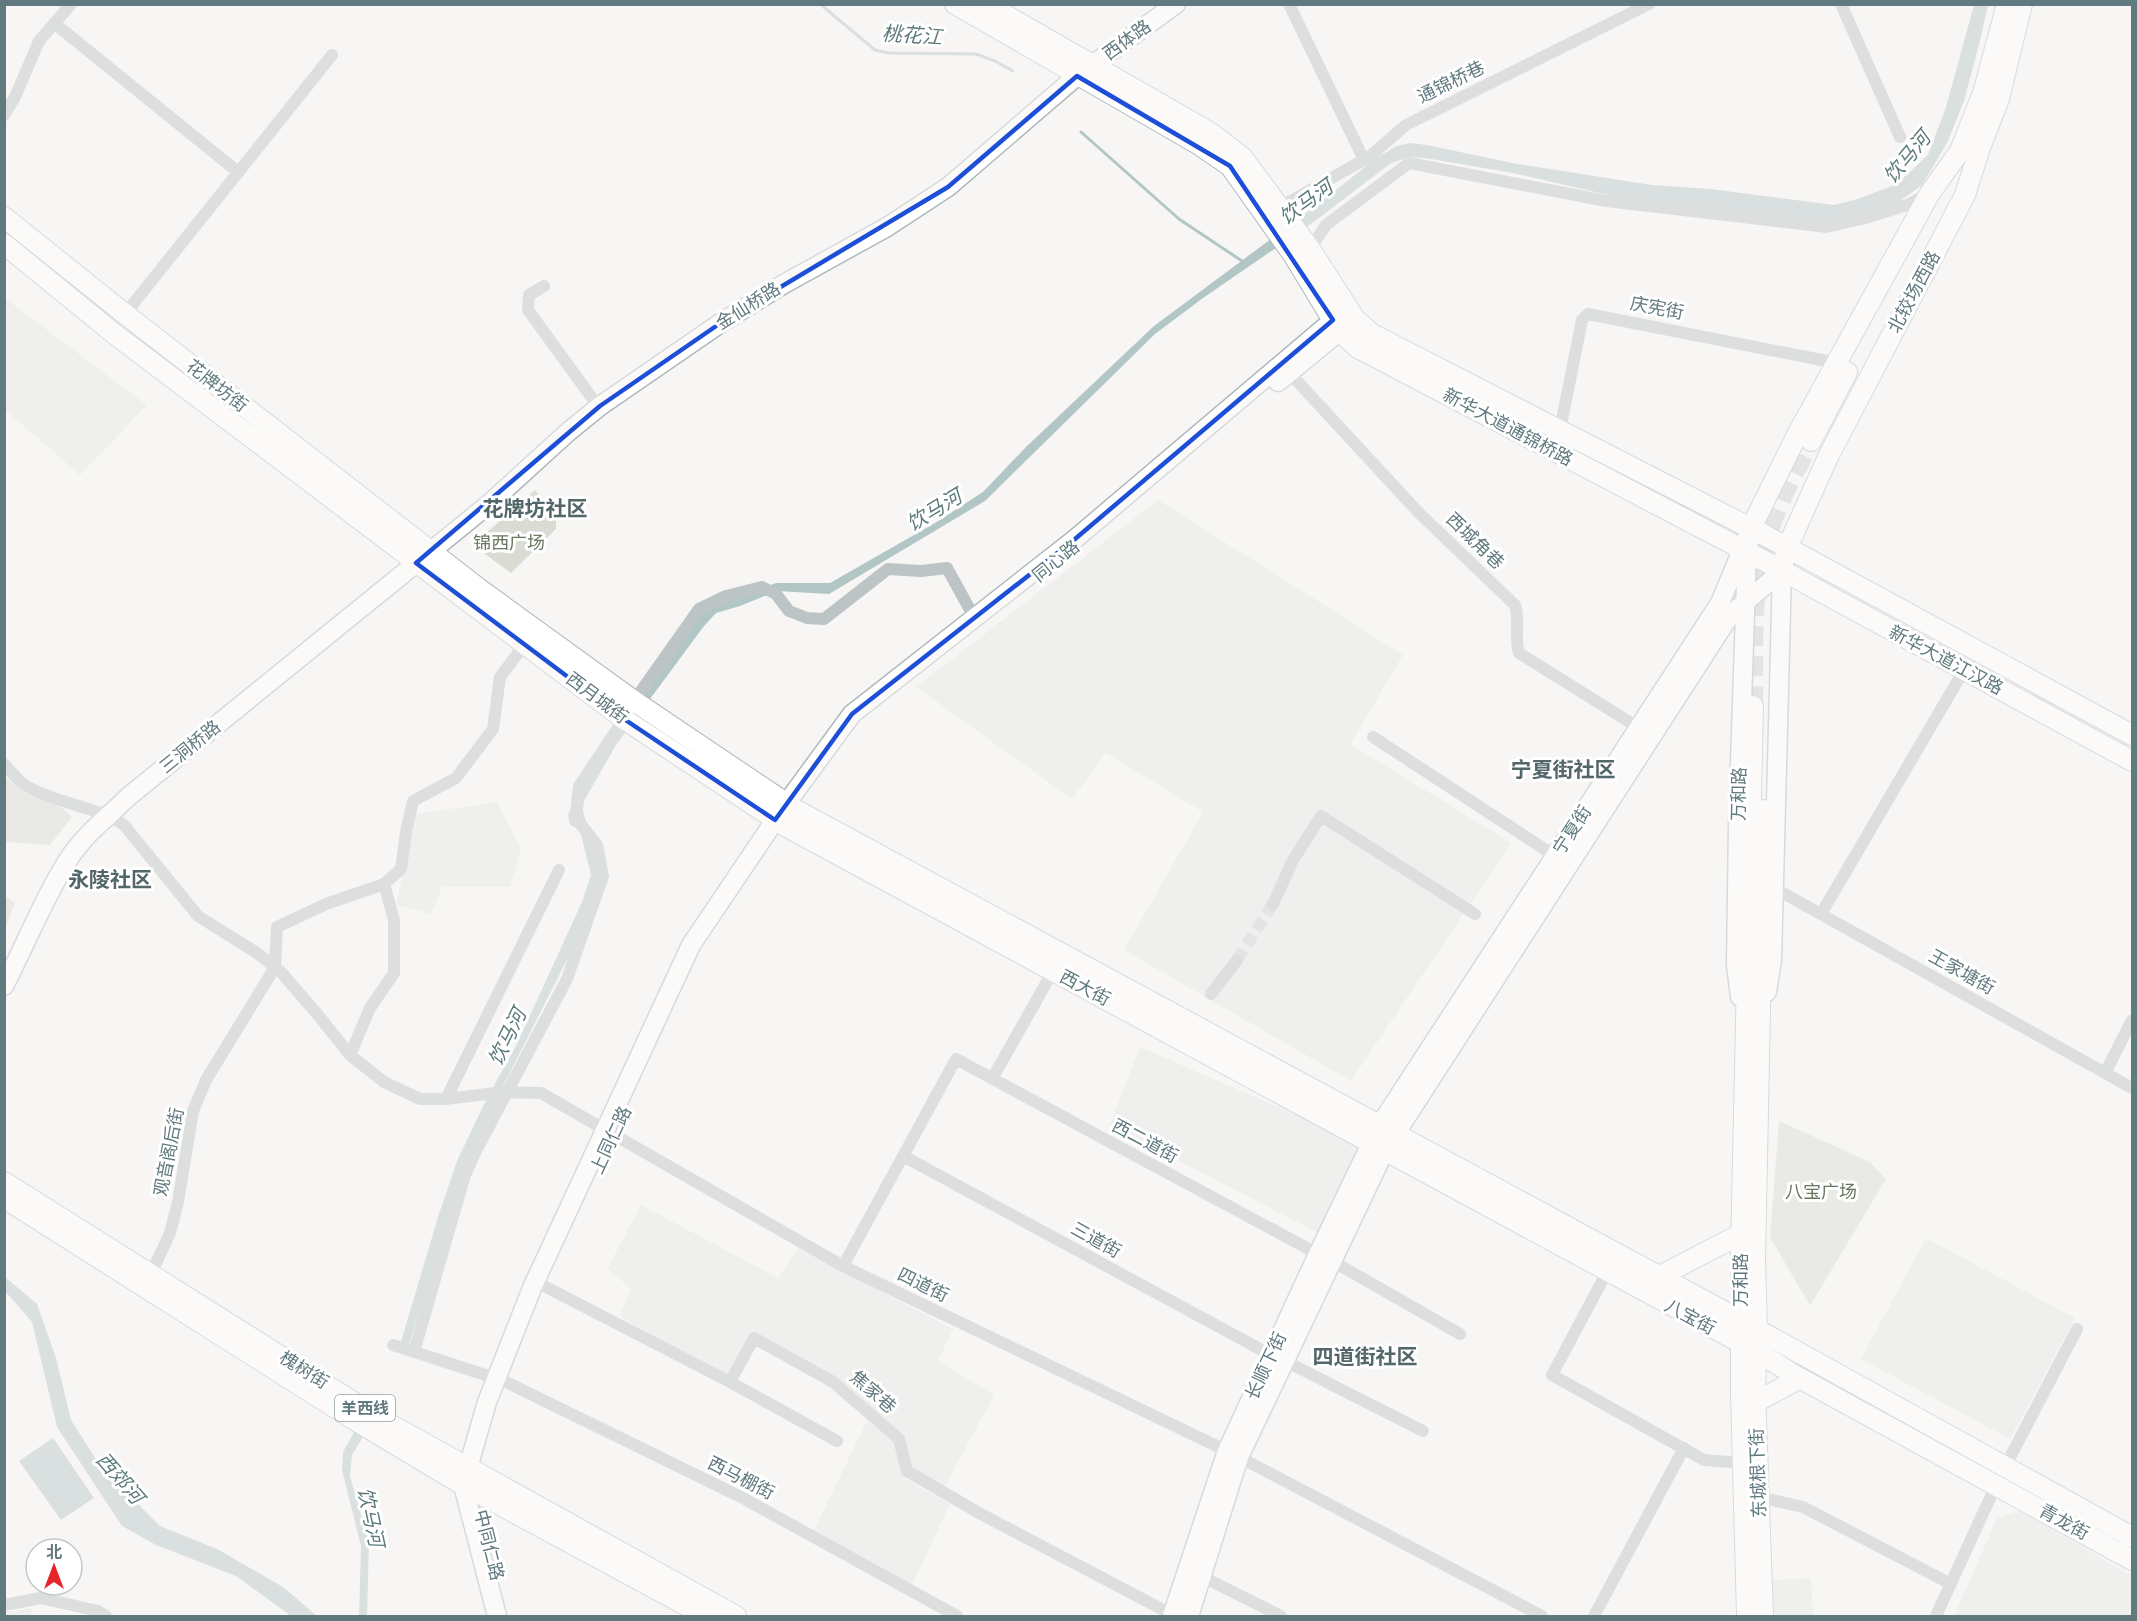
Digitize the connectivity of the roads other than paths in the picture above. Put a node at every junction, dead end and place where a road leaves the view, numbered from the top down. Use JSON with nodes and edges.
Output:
{"nodes":[{"id":1,"x":71,"y":4,"type":"edge"},
{"id":2,"x":955,"y":4,"type":"edge"},
{"id":3,"x":986,"y":4,"type":"edge"},
{"id":4,"x":1288,"y":4,"type":"edge"},
{"id":5,"x":1841,"y":4,"type":"edge"},
{"id":6,"x":2007,"y":4,"type":"edge"},
{"id":7,"x":2022,"y":4,"type":"edge"},
{"id":8,"x":1173,"y":5,"type":"edge"},
{"id":9,"x":1645,"y":5,"type":"edge"},
{"id":10,"x":54,"y":23,"type":"junction"},
{"id":11,"x":332,"y":55,"type":"dead end"},
{"id":12,"x":1085,"y":71,"type":"junction"},
{"id":13,"x":4,"y":116,"type":"edge"},
{"id":14,"x":1900,"y":137,"type":"dead end"},
{"id":15,"x":1970,"y":150,"type":"junction"},
{"id":16,"x":1364,"y":160,"type":"junction"},
{"id":17,"x":238,"y":172,"type":"junction"},
{"id":18,"x":1930,"y":193,"type":"junction"},
{"id":19,"x":1277,"y":213,"type":"junction"},
{"id":20,"x":4,"y":217,"type":"edge"},
{"id":21,"x":4,"y":244,"type":"edge"},
{"id":22,"x":1303,"y":250,"type":"junction"},
{"id":23,"x":544,"y":286,"type":"dead end"},
{"id":24,"x":125,"y":314,"type":"junction"},
{"id":25,"x":1344,"y":320,"type":"junction"},
{"id":26,"x":1837,"y":363,"type":"junction"},
{"id":27,"x":1285,"y":368,"type":"junction"},
{"id":28,"x":600,"y":406,"type":"junction"},
{"id":29,"x":1560,"y":430,"type":"junction"},
{"id":30,"x":1815,"y":444,"type":"junction"},
{"id":31,"x":1759,"y":532,"type":"junction"},
{"id":32,"x":1787,"y":548,"type":"junction"},
{"id":33,"x":1749,"y":553,"type":"junction"},
{"id":34,"x":423,"y":558,"type":"junction"},
{"id":35,"x":1782,"y":571,"type":"junction"},
{"id":36,"x":1745,"y":601,"type":"junction"},
{"id":37,"x":974,"y":617,"type":"junction"},
{"id":38,"x":525,"y":644,"type":"junction"},
{"id":39,"x":1964,"y":670,"type":"junction"},
{"id":40,"x":634,"y":701,"type":"junction"},
{"id":41,"x":1759,"y":707,"type":"tunnel mouth"},
{"id":42,"x":624,"y":719,"type":"junction"},
{"id":43,"x":1639,"y":728,"type":"junction"},
{"id":44,"x":2133,"y":735,"type":"edge"},
{"id":45,"x":1373,"y":737,"type":"dead end"},
{"id":46,"x":2133,"y":761,"type":"edge"},
{"id":47,"x":4,"y":764,"type":"edge"},
{"id":48,"x":110,"y":815,"type":"junction"},
{"id":49,"x":785,"y":815,"type":"junction"},
{"id":50,"x":1556,"y":856,"type":"junction"},
{"id":51,"x":559,"y":870,"type":"dead end"},
{"id":52,"x":384,"y":884,"type":"junction"},
{"id":53,"x":1774,"y":888,"type":"junction"},
{"id":54,"x":1273,"y":904,"type":"tunnel mouth"},
{"id":55,"x":1475,"y":914,"type":"dead end"},
{"id":56,"x":1821,"y":914,"type":"junction"},
{"id":57,"x":1237,"y":960,"type":"tunnel mouth"},
{"id":58,"x":274,"y":967,"type":"junction"},
{"id":59,"x":1053,"y":971,"type":"junction"},
{"id":60,"x":4,"y":987,"type":"edge"},
{"id":61,"x":1211,"y":994,"type":"dead end"},
{"id":62,"x":2133,"y":1020,"type":"edge"},
{"id":63,"x":1752,"y":1035,"type":"junction"},
{"id":64,"x":350,"y":1055,"type":"junction"},
{"id":65,"x":2105,"y":1073,"type":"junction"},
{"id":66,"x":992,"y":1079,"type":"junction"},
{"id":67,"x":2133,"y":1088,"type":"edge"},
{"id":68,"x":505,"y":1092,"type":"junction"},
{"id":69,"x":446,"y":1099,"type":"junction"},
{"id":70,"x":1388,"y":1128,"type":"junction"},
{"id":71,"x":609,"y":1133,"type":"junction"},
{"id":72,"x":1378,"y":1146,"type":"junction"},
{"id":73,"x":903,"y":1156,"type":"junction"},
{"id":74,"x":4,"y":1182,"type":"edge"},
{"id":75,"x":4,"y":1198,"type":"edge"},
{"id":76,"x":1741,"y":1234,"type":"junction"},
{"id":77,"x":1325,"y":1257,"type":"junction"},
{"id":78,"x":843,"y":1266,"type":"junction"},
{"id":79,"x":1607,"y":1272,"type":"junction"},
{"id":80,"x":1658,"y":1277,"type":"junction"},
{"id":81,"x":146,"y":1279,"type":"junction"},
{"id":82,"x":544,"y":1286,"type":"junction"},
{"id":83,"x":1749,"y":1325,"type":"junction"},
{"id":84,"x":2077,"y":1329,"type":"dead end"},
{"id":85,"x":1460,"y":1334,"type":"dead end"},
{"id":86,"x":393,"y":1345,"type":"dead end"},
{"id":87,"x":1749,"y":1348,"type":"junction"},
{"id":88,"x":414,"y":1352,"type":"junction"},
{"id":89,"x":1278,"y":1358,"type":"junction"},
{"id":90,"x":1800,"y":1378,"type":"junction"},
{"id":91,"x":500,"y":1379,"type":"junction"},
{"id":92,"x":730,"y":1382,"type":"junction"},
{"id":93,"x":1756,"y":1402,"type":"junction"},
{"id":94,"x":1423,"y":1431,"type":"dead end"},
{"id":95,"x":837,"y":1441,"type":"dead end"},
{"id":96,"x":1684,"y":1448,"type":"junction"},
{"id":97,"x":1233,"y":1454,"type":"junction"},
{"id":98,"x":1743,"y":1463,"type":"junction"},
{"id":99,"x":2005,"y":1467,"type":"junction"},
{"id":100,"x":471,"y":1480,"type":"junction"},
{"id":101,"x":1996,"y":1485,"type":"junction"},
{"id":102,"x":1759,"y":1497,"type":"junction"},
{"id":103,"x":2133,"y":1537,"type":"edge"},
{"id":104,"x":2133,"y":1560,"type":"edge"},
{"id":105,"x":1201,"y":1576,"type":"junction"},
{"id":106,"x":1951,"y":1584,"type":"junction"},
{"id":107,"x":4,"y":1605,"type":"edge"},
{"id":108,"x":1178,"y":1616,"type":"edge"},
{"id":109,"x":106,"y":1617,"type":"edge"},
{"id":110,"x":497,"y":1617,"type":"edge"},
{"id":111,"x":506,"y":1617,"type":"edge"},
{"id":112,"x":706,"y":1617,"type":"edge"},
{"id":113,"x":736,"y":1617,"type":"edge"},
{"id":114,"x":957,"y":1617,"type":"edge"},
{"id":115,"x":1281,"y":1617,"type":"edge"},
{"id":116,"x":1542,"y":1617,"type":"edge"},
{"id":117,"x":1594,"y":1617,"type":"edge"},
{"id":118,"x":1747,"y":1617,"type":"edge"},
{"id":119,"x":1763,"y":1617,"type":"edge"},
{"id":120,"x":1936,"y":1617,"type":"edge"}],
"edges":[{"from":1,"to":10,"type":"street"},
{"from":2,"to":12,"type":"main road"},
{"from":3,"to":12,"type":"main road"},
{"from":4,"to":16,"type":"street"},
{"from":5,"to":14,"type":"street"},
{"from":6,"to":15,"type":"main road","name":"北较场西路"},
{"from":7,"to":15,"type":"main road","name":"北较场西路"},
{"from":8,"to":12,"type":"street","name":"西体路"},
{"from":9,"to":16,"type":"street","name":"通锦桥巷"},
{"from":10,"to":13,"type":"street"},
{"from":10,"to":17,"type":"street"},
{"from":11,"to":17,"type":"street"},
{"from":12,"to":19,"type":"main road"},
{"from":12,"to":28,"type":"street","name":"金仙桥路"},
{"from":15,"to":18,"type":"main road","name":"北较场西路"},
{"from":15,"to":30,"type":"main road","name":"北较场西路"},
{"from":16,"to":19,"type":"street","name":"通锦桥巷"},
{"from":17,"to":24,"type":"street"},
{"from":18,"to":22,"type":"street"},
{"from":18,"to":26,"type":"main road","name":"北较场西路"},
{"from":19,"to":22,"type":"main road","name":"新华大道通锦桥路"},
{"from":20,"to":24,"type":"main road","name":"花牌坊街"},
{"from":21,"to":34,"type":"main road","name":"花牌坊街"},
{"from":22,"to":25,"type":"main road","name":"新华大道通锦桥路"},
{"from":23,"to":28,"type":"street"},
{"from":24,"to":34,"type":"main road","name":"花牌坊街"},
{"from":25,"to":27,"type":"street"},
{"from":25,"to":29,"type":"main road","name":"新华大道通锦桥路"},
{"from":25,"to":33,"type":"main road","name":"新华大道通锦桥路"},
{"from":26,"to":29,"type":"street","name":"庆宪街"},
{"from":26,"to":30,"type":"main road","name":"北较场西路"},
{"from":27,"to":37,"type":"street"},
{"from":27,"to":43,"type":"street","name":"西城角巷"},
{"from":27,"to":49,"type":"street","name":"同心路"},
{"from":28,"to":34,"type":"street","name":"金仙桥路"},
{"from":29,"to":31,"type":"main road","name":"新华大道通锦桥路"},
{"from":30,"to":31,"type":"main road","name":"北较场西路"},
{"from":30,"to":32,"type":"main road","name":"北较场西路"},
{"from":31,"to":32,"type":"main road","name":"新华大道江汉路"},
{"from":31,"to":33,"type":"main road","name":"北较场西路"},
{"from":32,"to":35,"type":"main road","name":"北较场西路"},
{"from":32,"to":44,"type":"main road","name":"新华大道江汉路"},
{"from":33,"to":35,"type":"main road","name":"新华大道江汉路"},
{"from":33,"to":36,"type":"street","name":"万和路"},
{"from":33,"to":43,"type":"street","name":"宁夏街"},
{"from":34,"to":38,"type":"main road","name":"西月城街"},
{"from":34,"to":40,"type":"main road","name":"西月城街"},
{"from":34,"to":48,"type":"street","name":"三洞桥路"},
{"from":35,"to":36,"type":"street","name":"宁夏街"},
{"from":35,"to":39,"type":"main road","name":"新华大道江汉路"},
{"from":35,"to":53,"type":"street","name":"万和路"},
{"from":36,"to":63,"type":"street","name":"万和路"},
{"from":36,"to":70,"type":"street","name":"宁夏街"},
{"from":37,"to":40,"type":"street"},
{"from":37,"to":49,"type":"street"},
{"from":38,"to":42,"type":"main road","name":"西月城街"},
{"from":38,"to":52,"type":"street"},
{"from":39,"to":46,"type":"main road","name":"新华大道江汉路"},
{"from":39,"to":56,"type":"street"},
{"from":40,"to":49,"type":"main road","name":"西月城街"},
{"from":41,"to":63,"type":"main road","name":"万和路"},
{"from":42,"to":49,"type":"main road","name":"西月城街"},
{"from":42,"to":68,"type":"street"},
{"from":43,"to":50,"type":"street","name":"宁夏街"},
{"from":45,"to":50,"type":"street"},
{"from":47,"to":48,"type":"street"},
{"from":48,"to":58,"type":"street","name":"四道街"},
{"from":48,"to":60,"type":"street","name":"三洞桥路"},
{"from":49,"to":59,"type":"main road","name":"西大街"},
{"from":49,"to":70,"type":"main road","name":"西大街"},
{"from":49,"to":71,"type":"street","name":"上同仁路"},
{"from":50,"to":70,"type":"street","name":"宁夏街"},
{"from":51,"to":69,"type":"street"},
{"from":52,"to":58,"type":"street"},
{"from":52,"to":64,"type":"street"},
{"from":53,"to":56,"type":"street","name":"王家塘街"},
{"from":53,"to":63,"type":"street","name":"万和路"},
{"from":54,"to":55,"type":"street"},
{"from":56,"to":65,"type":"street","name":"王家塘街"},
{"from":57,"to":61,"type":"street"},
{"from":58,"to":64,"type":"street","name":"四道街"},
{"from":58,"to":81,"type":"street","name":"观音阁后街"},
{"from":59,"to":66,"type":"street"},
{"from":59,"to":72,"type":"main road","name":"西大街"},
{"from":62,"to":65,"type":"street"},
{"from":63,"to":76,"type":"main road","name":"万和路"},
{"from":63,"to":83,"type":"main road","name":"万和路"},
{"from":64,"to":69,"type":"street","name":"四道街"},
{"from":65,"to":67,"type":"street","name":"王家塘街"},
{"from":66,"to":73,"type":"street","name":"西二道街"},
{"from":66,"to":77,"type":"street","name":"西二道街"},
{"from":68,"to":69,"type":"street","name":"四道街"},
{"from":68,"to":71,"type":"street","name":"四道街"},
{"from":68,"to":88,"type":"street"},
{"from":70,"to":72,"type":"street","name":"长顺下街"},
{"from":70,"to":80,"type":"main road","name":"八宝街"},
{"from":71,"to":78,"type":"street","name":"四道街"},
{"from":71,"to":82,"type":"street","name":"上同仁路"},
{"from":71,"to":91,"type":"street"},
{"from":72,"to":77,"type":"street","name":"长顺下街"},
{"from":72,"to":79,"type":"main road","name":"八宝街"},
{"from":73,"to":78,"type":"street"},
{"from":73,"to":89,"type":"street","name":"三道街"},
{"from":74,"to":81,"type":"main road","name":"槐树街","number":"羊西线"},
{"from":75,"to":81,"type":"main road","name":"槐树街","number":"羊西线"},
{"from":76,"to":80,"type":"main road"},
{"from":76,"to":83,"type":"main road","name":"万和路"},
{"from":77,"to":85,"type":"street","name":"西二道街"},
{"from":77,"to":89,"type":"street","name":"长顺下街"},
{"from":78,"to":97,"type":"street","name":"四道街"},
{"from":79,"to":87,"type":"main road","name":"八宝街"},
{"from":79,"to":96,"type":"street"},
{"from":80,"to":83,"type":"main road","name":"八宝街"},
{"from":81,"to":100,"type":"main road","name":"槐树街","number":"羊西线"},
{"from":82,"to":91,"type":"street","name":"上同仁路"},
{"from":82,"to":92,"type":"street"},
{"from":83,"to":87,"type":"main road","name":"万和路"},
{"from":83,"to":99,"type":"main road","name":"八宝街"},
{"from":84,"to":99,"type":"street"},
{"from":86,"to":88,"type":"street","name":"西马棚街"},
{"from":87,"to":90,"type":"main road","name":"八宝街"},
{"from":87,"to":93,"type":"main road","name":"东城根下街"},
{"from":87,"to":98,"type":"main road","name":"东城根下街"},
{"from":88,"to":91,"type":"street","name":"西马棚街"},
{"from":89,"to":94,"type":"street","name":"三道街"},
{"from":89,"to":97,"type":"street","name":"长顺下街"},
{"from":90,"to":93,"type":"main road"},
{"from":90,"to":101,"type":"main road","name":"八宝街"},
{"from":91,"to":100,"type":"street","name":"上同仁路"},
{"from":91,"to":114,"type":"street","name":"西马棚街"},
{"from":92,"to":95,"type":"street"},
{"from":92,"to":108,"type":"street","name":"焦家巷"},
{"from":93,"to":102,"type":"main road","name":"东城根下街"},
{"from":96,"to":98,"type":"street"},
{"from":96,"to":117,"type":"street"},
{"from":97,"to":105,"type":"street","name":"长顺下街"},
{"from":97,"to":108,"type":"street","name":"长顺下街"},
{"from":97,"to":116,"type":"street","name":"四道街"},
{"from":98,"to":118,"type":"main road","name":"东城根下街"},
{"from":99,"to":103,"type":"main road","name":"青龙街"},
{"from":100,"to":110,"type":"street"},
{"from":100,"to":111,"type":"street","name":"中同仁路"},
{"from":100,"to":112,"type":"main road","name":"槐树街","number":"羊西线"},
{"from":100,"to":113,"type":"main road","name":"槐树街","number":"羊西线"},
{"from":101,"to":104,"type":"main road","name":"青龙街"},
{"from":101,"to":106,"type":"street"},
{"from":102,"to":106,"type":"street"},
{"from":102,"to":119,"type":"main road","name":"东城根下街"},
{"from":105,"to":108,"type":"street","name":"长顺下街"},
{"from":105,"to":115,"type":"street"},
{"from":106,"to":120,"type":"street"},
{"from":107,"to":109,"type":"street"}]}
